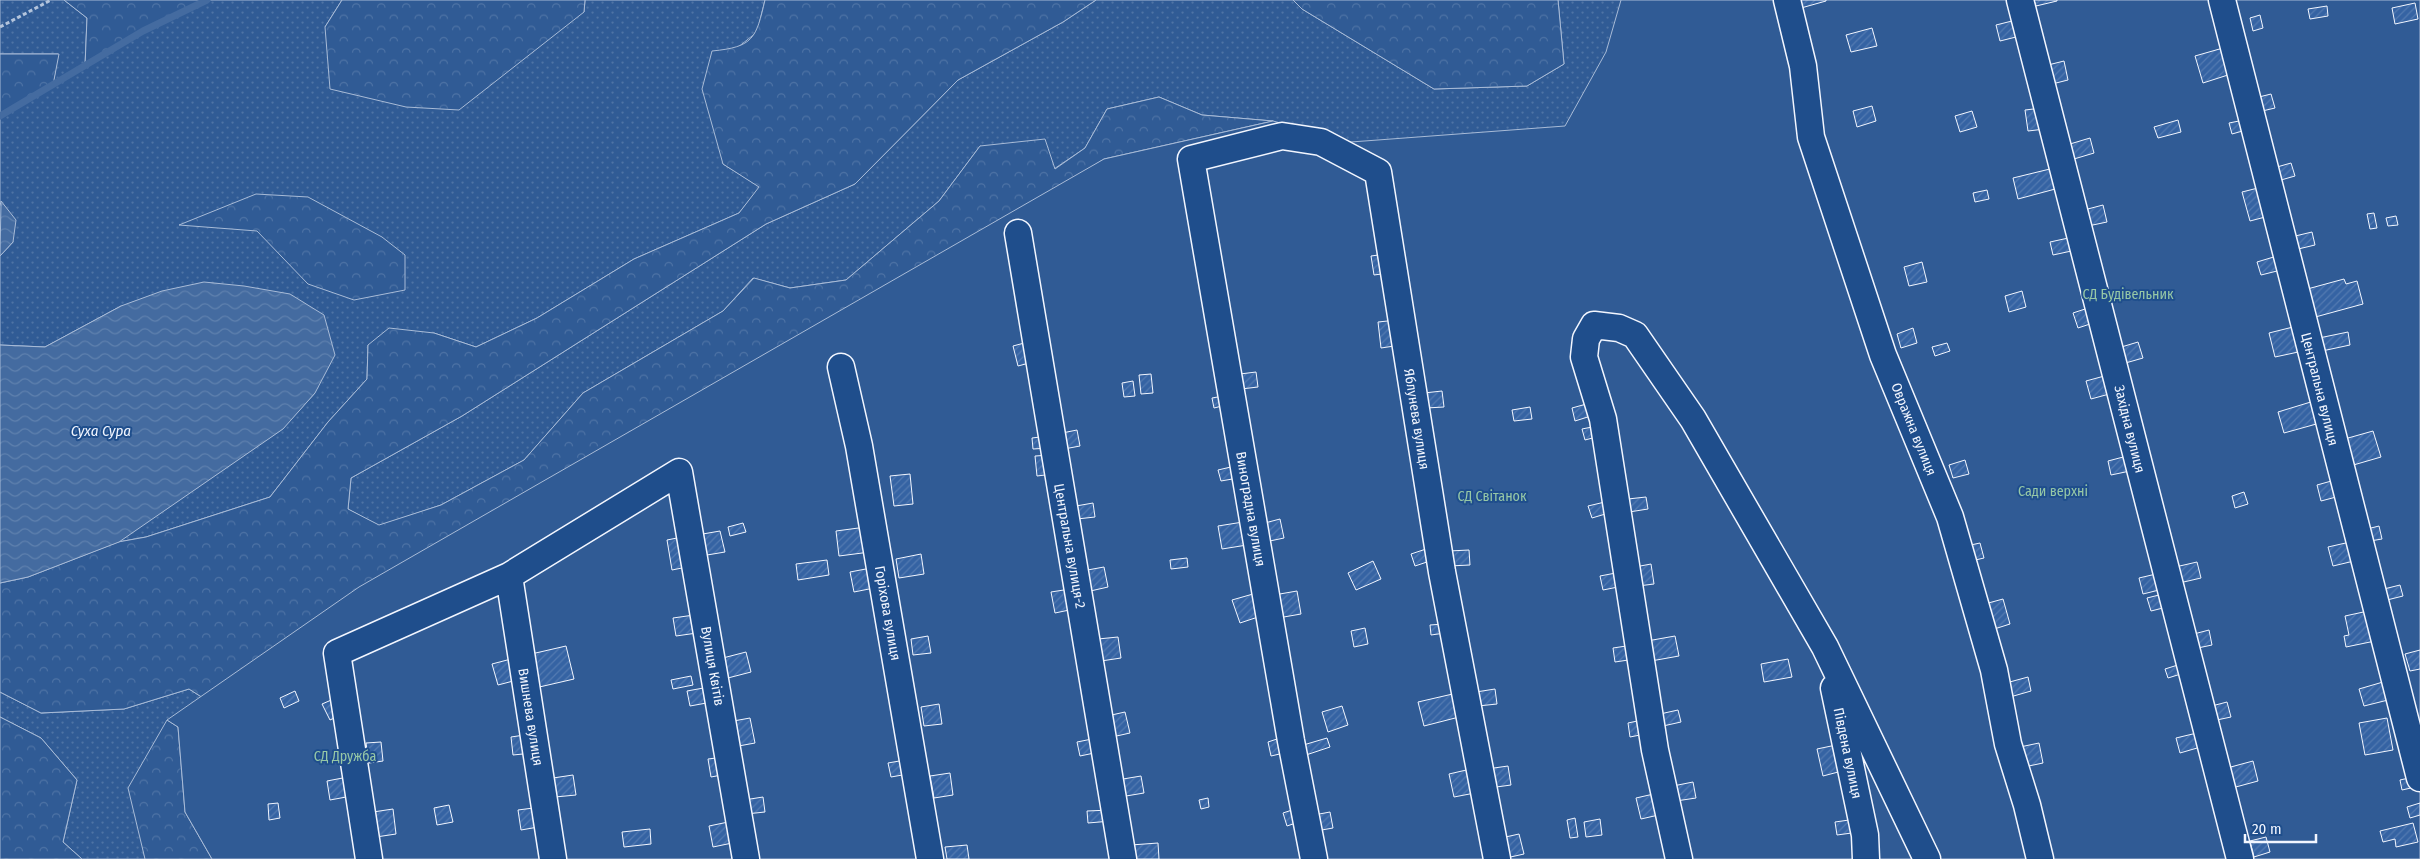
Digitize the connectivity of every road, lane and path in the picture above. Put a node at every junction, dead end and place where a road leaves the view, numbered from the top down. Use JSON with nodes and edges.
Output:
{"nodes":[{"id":1,"x":51,"y":0,"type":"edge"},
{"id":2,"x":1787,"y":0,"type":"edge"},
{"id":3,"x":2020,"y":0,"type":"edge"},
{"id":4,"x":2222,"y":0,"type":"edge"},
{"id":5,"x":0,"y":28,"type":"edge"},
{"id":6,"x":1191,"y":159,"type":"joint"},
{"id":7,"x":1018,"y":233,"type":"dead end"},
{"id":8,"x":841,"y":367,"type":"dead end"},
{"id":9,"x":509,"y":576,"type":"junction"},
{"id":10,"x":1825,"y":648,"type":"junction"},
{"id":11,"x":2420,"y":778,"type":"edge"},
{"id":12,"x":369,"y":859,"type":"edge"},
{"id":13,"x":553,"y":859,"type":"edge"},
{"id":14,"x":746,"y":859,"type":"edge"},
{"id":15,"x":930,"y":859,"type":"edge"},
{"id":16,"x":1123,"y":859,"type":"edge"},
{"id":17,"x":1314,"y":859,"type":"edge"},
{"id":18,"x":1497,"y":859,"type":"edge"},
{"id":19,"x":1679,"y":859,"type":"edge"},
{"id":20,"x":1866,"y":859,"type":"edge"},
{"id":21,"x":1927,"y":859,"type":"edge"},
{"id":22,"x":2040,"y":859,"type":"edge"},
{"id":23,"x":2240,"y":859,"type":"edge"}],
"edges":[{"from":1,"to":5,"type":"path"},
{"from":2,"to":22,"type":"lane","name":"Овражна вулиця"},
{"from":3,"to":23,"type":"lane","name":"Західна вулиця"},
{"from":4,"to":11,"type":"lane","name":"Центральна вулиця"},
{"from":6,"to":17,"type":"lane","name":"Виноградна вулиця"},
{"from":6,"to":18,"type":"lane","name":"Яблунева вулиця"},
{"from":7,"to":16,"type":"lane","name":"Центральна вулиця-2"},
{"from":8,"to":15,"type":"lane","name":"Горіхова вулиця"},
{"from":9,"to":12,"type":"lane"},
{"from":9,"to":13,"type":"lane","name":"Вишнева вулиця"},
{"from":9,"to":14,"type":"lane","name":"Вулиця Квітів"},
{"from":10,"to":19,"type":"lane"},
{"from":10,"to":20,"type":"lane","name":"Південа вулиця"},
{"from":10,"to":21,"type":"lane"}]}
